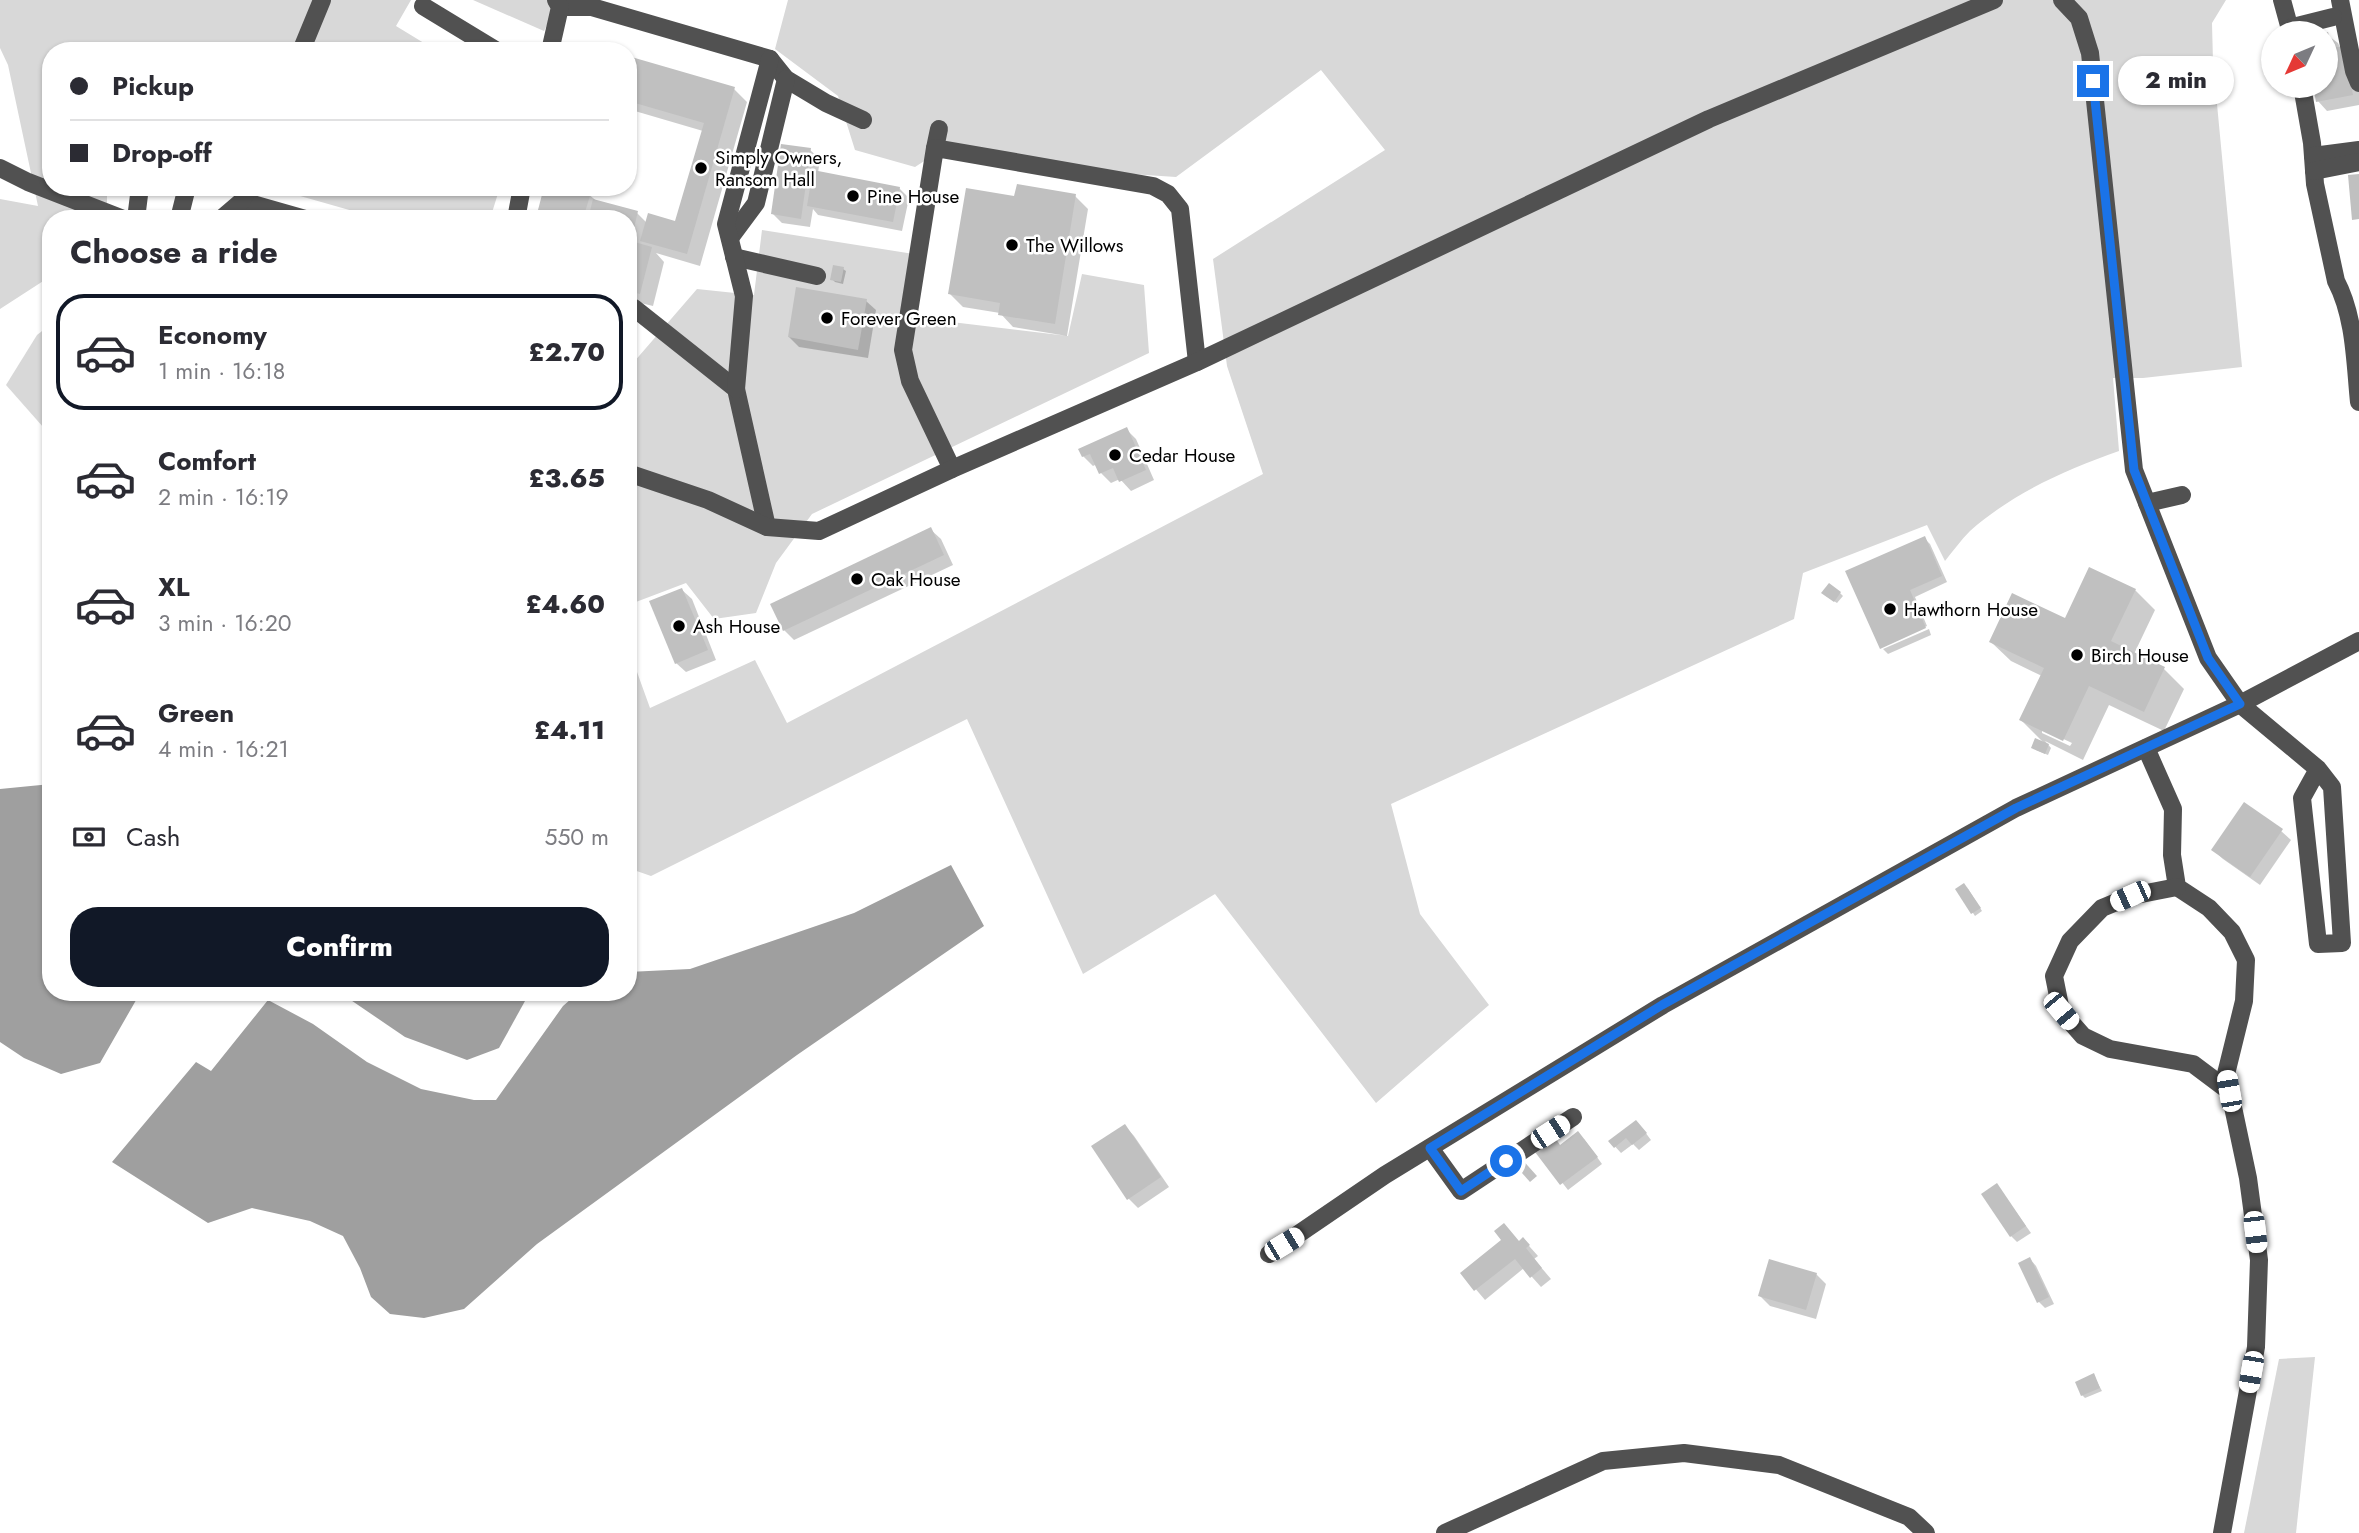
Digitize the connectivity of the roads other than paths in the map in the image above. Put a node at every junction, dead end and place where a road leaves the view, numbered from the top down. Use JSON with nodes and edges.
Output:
{"nodes":[{"id":1,"x":322,"y":0,"type":"edge"},
{"id":2,"x":1994,"y":0,"type":"edge"},
{"id":3,"x":2062,"y":0,"type":"edge"},
{"id":4,"x":2282,"y":0,"type":"edge"},
{"id":5,"x":558,"y":4,"type":"edge"},
{"id":6,"x":422,"y":6,"type":"dead end"},
{"id":7,"x":2336,"y":8,"type":"edge"},
{"id":8,"x":2288,"y":21,"type":"edge"},
{"id":9,"x":2309,"y":21,"type":"edge"},
{"id":10,"x":305,"y":42,"type":"edge"},
{"id":11,"x":482,"y":42,"type":"edge"},
{"id":12,"x":552,"y":42,"type":"edge"},
{"id":13,"x":770,"y":59,"type":"junction"},
{"id":14,"x":786,"y":79,"type":"junction"},
{"id":15,"x":2359,"y":83,"type":"edge"},
{"id":16,"x":2304,"y":98,"type":"edge"},
{"id":17,"x":863,"y":120,"type":"dead end"},
{"id":18,"x":939,"y":129,"type":"dead end"},
{"id":19,"x":935,"y":148,"type":"junction"},
{"id":20,"x":2359,"y":150,"type":"edge"},
{"id":21,"x":2359,"y":162,"type":"edge"},
{"id":22,"x":2314,"y":163,"type":"junction"},
{"id":23,"x":0,"y":168,"type":"edge"},
{"id":24,"x":42,"y":187,"type":"edge"},
{"id":25,"x":64,"y":196,"type":"edge"},
{"id":26,"x":243,"y":196,"type":"edge"},
{"id":27,"x":250,"y":196,"type":"edge"},
{"id":28,"x":100,"y":210,"type":"edge"},
{"id":29,"x":230,"y":210,"type":"edge"},
{"id":30,"x":283,"y":210,"type":"edge"},
{"id":31,"x":730,"y":238,"type":"junction"},
{"id":32,"x":734,"y":257,"type":"junction"},
{"id":33,"x":817,"y":276,"type":"dead end"},
{"id":34,"x":637,"y":310,"type":"edge"},
{"id":35,"x":1197,"y":362,"type":"junction"},
{"id":36,"x":2357,"y":368,"type":"edge"},
{"id":37,"x":736,"y":389,"type":"junction"},
{"id":38,"x":2359,"y":402,"type":"edge"},
{"id":39,"x":953,"y":469,"type":"junction"},
{"id":40,"x":637,"y":476,"type":"edge"},
{"id":41,"x":2182,"y":495,"type":"dead end"},
{"id":42,"x":2147,"y":503,"type":"junction"},
{"id":43,"x":767,"y":527,"type":"junction"},
{"id":44,"x":2359,"y":641,"type":"edge"},
{"id":45,"x":2240,"y":704,"type":"junction"},
{"id":46,"x":2146,"y":748,"type":"junction"},
{"id":47,"x":2318,"y":769,"type":"junction"},
{"id":48,"x":2177,"y":887,"type":"junction"},
{"id":49,"x":2229,"y":1091,"type":"junction"},
{"id":50,"x":1573,"y":1117,"type":"dead end"},
{"id":51,"x":1430,"y":1148,"type":"junction"},
{"id":52,"x":1269,"y":1254,"type":"dead end"},
{"id":53,"x":2221,"y":1529,"type":"edge"},
{"id":54,"x":1445,"y":1533,"type":"edge"},
{"id":55,"x":1926,"y":1533,"type":"edge"}],
"edges":[{"from":1,"to":10,"type":"street"},
{"from":2,"to":35,"type":"street"},
{"from":3,"to":42,"type":"street"},
{"from":4,"to":8,"type":"street"},
{"from":5,"to":12,"type":"street"},
{"from":5,"to":13,"type":"street"},
{"from":6,"to":11,"type":"street"},
{"from":7,"to":9,"type":"street"},
{"from":7,"to":15,"type":"street"},
{"from":13,"to":14,"type":"street"},
{"from":13,"to":31,"type":"street"},
{"from":14,"to":17,"type":"street"},
{"from":14,"to":31,"type":"street"},
{"from":16,"to":22,"type":"street"},
{"from":18,"to":19,"type":"street"},
{"from":19,"to":35,"type":"street"},
{"from":19,"to":39,"type":"street"},
{"from":20,"to":22,"type":"street"},
{"from":21,"to":22,"type":"street"},
{"from":22,"to":36,"type":"street"},
{"from":23,"to":24,"type":"street"},
{"from":25,"to":28,"type":"street"},
{"from":26,"to":29,"type":"street"},
{"from":27,"to":30,"type":"street"},
{"from":31,"to":32,"type":"street"},
{"from":32,"to":33,"type":"street"},
{"from":32,"to":37,"type":"street"},
{"from":34,"to":37,"type":"street"},
{"from":35,"to":39,"type":"street"},
{"from":36,"to":38,"type":"street"},
{"from":37,"to":43,"type":"street"},
{"from":39,"to":43,"type":"street"},
{"from":40,"to":43,"type":"street"},
{"from":41,"to":42,"type":"street"},
{"from":42,"to":45,"type":"street"},
{"from":44,"to":45,"type":"street"},
{"from":45,"to":46,"type":"street"},
{"from":45,"to":47,"type":"street"},
{"from":46,"to":48,"type":"street"},
{"from":46,"to":51,"type":"street"},
{"from":47,"to":47,"type":"street"},
{"from":48,"to":49,"type":"street"},
{"from":48,"to":49,"type":"street"},
{"from":49,"to":53,"type":"street"},
{"from":50,"to":51,"type":"street"},
{"from":51,"to":52,"type":"street"},
{"from":54,"to":55,"type":"street"}]}
